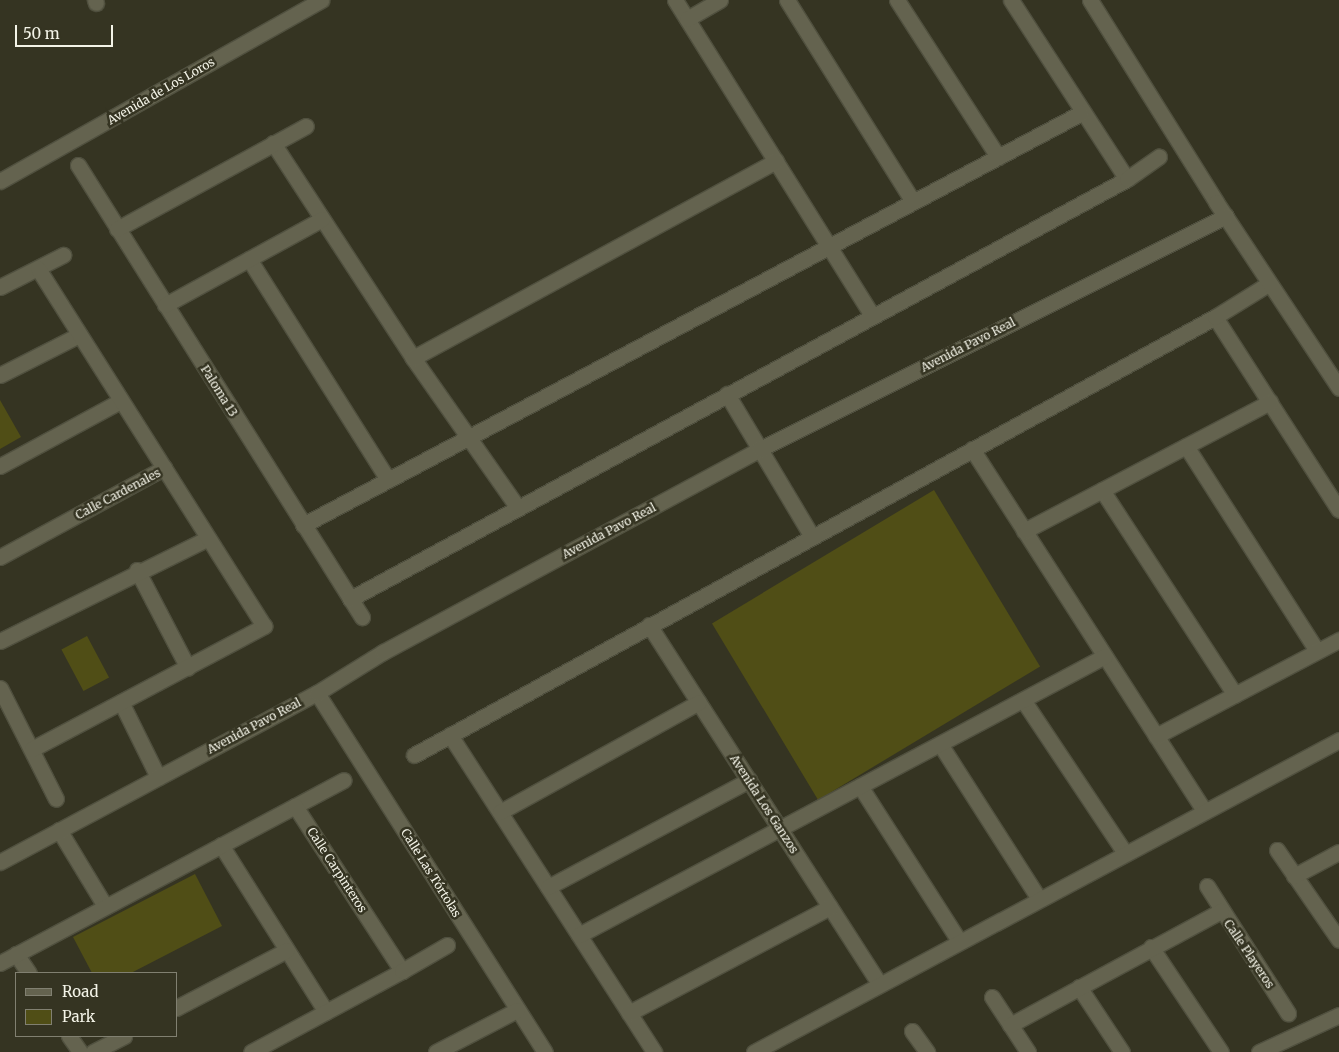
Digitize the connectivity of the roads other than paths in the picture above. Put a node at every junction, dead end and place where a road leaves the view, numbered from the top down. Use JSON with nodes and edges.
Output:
{"nodes":[{"id":1,"x":321,"y":0,"type":"edge"},
{"id":2,"x":675,"y":0,"type":"edge"},
{"id":3,"x":720,"y":0,"type":"edge"},
{"id":4,"x":787,"y":0,"type":"edge"},
{"id":5,"x":897,"y":0,"type":"edge"},
{"id":6,"x":1011,"y":0,"type":"edge"},
{"id":7,"x":1090,"y":0,"type":"edge"},
{"id":8,"x":687,"y":19,"type":"junction"},
{"id":9,"x":1081,"y":113,"type":"junction"},
{"id":10,"x":306,"y":126,"type":"dead end"},
{"id":11,"x":273,"y":143,"type":"junction"},
{"id":12,"x":998,"y":157,"type":"junction"},
{"id":13,"x":1159,"y":157,"type":"dead end"},
{"id":14,"x":776,"y":161,"type":"junction"},
{"id":15,"x":78,"y":165,"type":"dead end"},
{"id":16,"x":1127,"y":179,"type":"junction"},
{"id":17,"x":0,"y":181,"type":"edge"},
{"id":18,"x":913,"y":202,"type":"junction"},
{"id":19,"x":1226,"y":216,"type":"junction"},
{"id":20,"x":322,"y":219,"type":"junction"},
{"id":21,"x":117,"y":229,"type":"junction"},
{"id":22,"x":829,"y":245,"type":"junction"},
{"id":23,"x":63,"y":255,"type":"dead end"},
{"id":24,"x":248,"y":259,"type":"junction"},
{"id":25,"x":38,"y":269,"type":"junction"},
{"id":26,"x":1265,"y":286,"type":"dead end"},
{"id":27,"x":0,"y":287,"type":"edge"},
{"id":28,"x":165,"y":305,"type":"junction"},
{"id":29,"x":872,"y":315,"type":"junction"},
{"id":30,"x":1215,"y":317,"type":"junction"},
{"id":31,"x":79,"y":335,"type":"junction"},
{"id":32,"x":413,"y":358,"type":"junction"},
{"id":33,"x":0,"y":375,"type":"edge"},
{"id":34,"x":1339,"y":388,"type":"edge"},
{"id":35,"x":728,"y":394,"type":"junction"},
{"id":36,"x":120,"y":401,"type":"junction"},
{"id":37,"x":1270,"y":402,"type":"junction"},
{"id":38,"x":469,"y":438,"type":"junction"},
{"id":39,"x":1186,"y":446,"type":"junction"},
{"id":40,"x":760,"y":449,"type":"junction"},
{"id":41,"x":972,"y":449,"type":"junction"},
{"id":42,"x":0,"y":466,"type":"edge"},
{"id":43,"x":164,"y":468,"type":"junction"},
{"id":44,"x":388,"y":480,"type":"junction"},
{"id":45,"x":1102,"y":490,"type":"junction"},
{"id":46,"x":518,"y":508,"type":"junction"},
{"id":47,"x":1339,"y":510,"type":"edge"},
{"id":48,"x":303,"y":525,"type":"junction"},
{"id":49,"x":1024,"y":531,"type":"junction"},
{"id":50,"x":811,"y":535,"type":"junction"},
{"id":51,"x":208,"y":538,"type":"junction"},
{"id":52,"x":0,"y":557,"type":"edge"},
{"id":53,"x":137,"y":570,"type":"junction"},
{"id":54,"x":350,"y":599,"type":"junction"},
{"id":55,"x":362,"y":617,"type":"dead end"},
{"id":56,"x":649,"y":625,"type":"junction"},
{"id":57,"x":1339,"y":640,"type":"edge"},
{"id":58,"x":0,"y":641,"type":"edge"},
{"id":59,"x":1317,"y":651,"type":"junction"},
{"id":60,"x":1105,"y":656,"type":"junction"},
{"id":61,"x":188,"y":668,"type":"junction"},
{"id":62,"x":0,"y":688,"type":"edge"},
{"id":63,"x":317,"y":693,"type":"junction"},
{"id":64,"x":1235,"y":695,"type":"junction"},
{"id":65,"x":1023,"y":700,"type":"junction"},
{"id":66,"x":121,"y":702,"type":"junction"},
{"id":67,"x":699,"y":702,"type":"junction"},
{"id":68,"x":450,"y":735,"type":"junction"},
{"id":69,"x":1156,"y":736,"type":"junction"},
{"id":70,"x":1339,"y":740,"type":"edge"},
{"id":71,"x":940,"y":744,"type":"junction"},
{"id":72,"x":32,"y":749,"type":"junction"},
{"id":73,"x":414,"y":755,"type":"dead end"},
{"id":74,"x":158,"y":777,"type":"junction"},
{"id":75,"x":344,"y":780,"type":"dead end"},
{"id":76,"x":748,"y":780,"type":"junction"},
{"id":77,"x":860,"y":786,"type":"junction"},
{"id":78,"x":56,"y":799,"type":"dead end"},
{"id":79,"x":295,"y":806,"type":"junction"},
{"id":80,"x":500,"y":812,"type":"junction"},
{"id":81,"x":1204,"y":812,"type":"junction"},
{"id":82,"x":780,"y":828,"type":"junction"},
{"id":83,"x":60,"y":830,"type":"junction"},
{"id":84,"x":221,"y":845,"type":"junction"},
{"id":85,"x":1277,"y":850,"type":"dead end"},
{"id":86,"x":1339,"y":852,"type":"edge"},
{"id":87,"x":1126,"y":853,"type":"junction"},
{"id":88,"x":0,"y":862,"type":"edge"},
{"id":89,"x":1294,"y":876,"type":"junction"},
{"id":90,"x":1206,"y":886,"type":"dead end"},
{"id":91,"x":548,"y":887,"type":"junction"},
{"id":92,"x":1039,"y":899,"type":"junction"},
{"id":93,"x":105,"y":906,"type":"junction"},
{"id":94,"x":830,"y":907,"type":"junction"},
{"id":95,"x":1221,"y":911,"type":"junction"},
{"id":96,"x":579,"y":935,"type":"junction"},
{"id":97,"x":1339,"y":940,"type":"edge"},
{"id":98,"x":959,"y":941,"type":"junction"},
{"id":99,"x":448,"y":945,"type":"dead end"},
{"id":100,"x":1151,"y":948,"type":"junction"},
{"id":101,"x":287,"y":950,"type":"junction"},
{"id":102,"x":16,"y":954,"type":"junction"},
{"id":103,"x":0,"y":963,"type":"edge"},
{"id":104,"x":402,"y":971,"type":"junction"},
{"id":105,"x":28,"y":972,"type":"edge"},
{"id":106,"x":879,"y":983,"type":"junction"},
{"id":107,"x":1079,"y":987,"type":"junction"},
{"id":108,"x":992,"y":997,"type":"dead end"},
{"id":109,"x":178,"y":1007,"type":"edge"},
{"id":110,"x":518,"y":1010,"type":"junction"},
{"id":111,"x":326,"y":1012,"type":"junction"},
{"id":112,"x":629,"y":1013,"type":"junction"},
{"id":113,"x":1288,"y":1013,"type":"dead end"},
{"id":114,"x":1339,"y":1015,"type":"edge"},
{"id":115,"x":1010,"y":1025,"type":"junction"},
{"id":116,"x":912,"y":1031,"type":"dead end"},
{"id":117,"x":70,"y":1037,"type":"edge"},
{"id":118,"x":122,"y":1037,"type":"edge"},
{"id":119,"x":80,"y":1052,"type":"edge"},
{"id":120,"x":93,"y":1052,"type":"edge"},
{"id":121,"x":251,"y":1052,"type":"edge"},
{"id":122,"x":436,"y":1052,"type":"edge"},
{"id":123,"x":544,"y":1052,"type":"edge"},
{"id":124,"x":654,"y":1052,"type":"edge"},
{"id":125,"x":754,"y":1052,"type":"edge"},
{"id":126,"x":927,"y":1052,"type":"edge"},
{"id":127,"x":1028,"y":1052,"type":"edge"},
{"id":128,"x":1122,"y":1052,"type":"edge"},
{"id":129,"x":1221,"y":1052,"type":"edge"},
{"id":130,"x":1259,"y":1052,"type":"edge"}],
"edges":[{"from":1,"to":17,"type":"street","name":"Avenida de Los Loros"},
{"from":2,"to":8,"type":"street"},
{"from":3,"to":8,"type":"street"},
{"from":4,"to":18,"type":"street"},
{"from":5,"to":12,"type":"street"},
{"from":6,"to":9,"type":"street"},
{"from":7,"to":19,"type":"street"},
{"from":8,"to":14,"type":"street"},
{"from":9,"to":12,"type":"street"},
{"from":9,"to":16,"type":"street"},
{"from":10,"to":11,"type":"street"},
{"from":11,"to":20,"type":"street"},
{"from":11,"to":21,"type":"street"},
{"from":12,"to":18,"type":"street"},
{"from":13,"to":16,"type":"street"},
{"from":14,"to":22,"type":"street"},
{"from":14,"to":32,"type":"street"},
{"from":15,"to":21,"type":"street","name":"Paloma 13"},
{"from":16,"to":29,"type":"street"},
{"from":18,"to":22,"type":"street"},
{"from":19,"to":34,"type":"street"},
{"from":19,"to":40,"type":"street","name":"Avenida Pavo Real"},
{"from":20,"to":24,"type":"street"},
{"from":20,"to":32,"type":"street"},
{"from":21,"to":28,"type":"street","name":"Paloma 13"},
{"from":22,"to":29,"type":"street"},
{"from":22,"to":38,"type":"street"},
{"from":23,"to":25,"type":"street"},
{"from":24,"to":28,"type":"street"},
{"from":24,"to":44,"type":"street"},
{"from":25,"to":27,"type":"street"},
{"from":25,"to":31,"type":"street"},
{"from":26,"to":30,"type":"street"},
{"from":28,"to":48,"type":"street","name":"Paloma 13"},
{"from":29,"to":35,"type":"street"},
{"from":30,"to":37,"type":"street"},
{"from":30,"to":41,"type":"street"},
{"from":31,"to":33,"type":"street"},
{"from":31,"to":36,"type":"street"},
{"from":32,"to":38,"type":"street"},
{"from":35,"to":40,"type":"street"},
{"from":35,"to":46,"type":"street"},
{"from":36,"to":42,"type":"street"},
{"from":36,"to":43,"type":"street"},
{"from":37,"to":39,"type":"street"},
{"from":37,"to":47,"type":"street"},
{"from":38,"to":44,"type":"street"},
{"from":38,"to":46,"type":"street"},
{"from":39,"to":45,"type":"street"},
{"from":39,"to":59,"type":"street"},
{"from":40,"to":50,"type":"street"},
{"from":40,"to":63,"type":"street","name":"Avenida Pavo Real"},
{"from":41,"to":49,"type":"street"},
{"from":41,"to":50,"type":"street"},
{"from":43,"to":51,"type":"street","name":"Calle Cardenales"},
{"from":43,"to":52,"type":"street","name":"Calle Cardenales"},
{"from":44,"to":48,"type":"street"},
{"from":45,"to":49,"type":"street"},
{"from":45,"to":64,"type":"street"},
{"from":46,"to":54,"type":"street"},
{"from":48,"to":54,"type":"street","name":"Paloma 13"},
{"from":49,"to":60,"type":"street"},
{"from":50,"to":56,"type":"street"},
{"from":51,"to":53,"type":"street"},
{"from":51,"to":61,"type":"street","name":"Calle Cardenales"},
{"from":53,"to":58,"type":"street"},
{"from":53,"to":61,"type":"street"},
{"from":54,"to":55,"type":"street","name":"Paloma 13"},
{"from":56,"to":67,"type":"street","name":"Avenida Los Ganzos"},
{"from":56,"to":68,"type":"street"},
{"from":57,"to":59,"type":"street"},
{"from":59,"to":64,"type":"street"},
{"from":60,"to":65,"type":"street"},
{"from":60,"to":69,"type":"street"},
{"from":61,"to":66,"type":"street","name":"Calle Cardenales"},
{"from":62,"to":72,"type":"street"},
{"from":63,"to":74,"type":"street","name":"Avenida Pavo Real"},
{"from":63,"to":110,"type":"street","name":"Calle Las Tórtolas"},
{"from":64,"to":69,"type":"street"},
{"from":65,"to":71,"type":"street"},
{"from":65,"to":87,"type":"street"},
{"from":66,"to":72,"type":"street","name":"Calle Cardenales"},
{"from":66,"to":74,"type":"street"},
{"from":67,"to":76,"type":"street","name":"Avenida Los Ganzos"},
{"from":67,"to":80,"type":"street"},
{"from":68,"to":73,"type":"street"},
{"from":68,"to":80,"type":"street"},
{"from":69,"to":81,"type":"street"},
{"from":70,"to":81,"type":"street"},
{"from":71,"to":77,"type":"street"},
{"from":71,"to":92,"type":"street"},
{"from":72,"to":78,"type":"street"},
{"from":74,"to":83,"type":"street","name":"Avenida Pavo Real"},
{"from":75,"to":79,"type":"street"},
{"from":76,"to":82,"type":"street","name":"Avenida Los Ganzos"},
{"from":76,"to":91,"type":"street"},
{"from":77,"to":82,"type":"street"},
{"from":77,"to":98,"type":"street"},
{"from":79,"to":84,"type":"street"},
{"from":79,"to":104,"type":"street","name":"Calle Carpinteros"},
{"from":80,"to":91,"type":"street"},
{"from":81,"to":87,"type":"street"},
{"from":82,"to":94,"type":"street","name":"Avenida Los Ganzos"},
{"from":82,"to":96,"type":"street"},
{"from":83,"to":88,"type":"street","name":"Avenida Pavo Real"},
{"from":83,"to":93,"type":"street"},
{"from":84,"to":93,"type":"street"},
{"from":84,"to":101,"type":"street"},
{"from":85,"to":89,"type":"street"},
{"from":86,"to":89,"type":"street"},
{"from":87,"to":92,"type":"street"},
{"from":89,"to":97,"type":"street"},
{"from":90,"to":95,"type":"street"},
{"from":91,"to":96,"type":"street"},
{"from":92,"to":98,"type":"street"},
{"from":93,"to":102,"type":"street"},
{"from":94,"to":106,"type":"street","name":"Avenida Los Ganzos"},
{"from":94,"to":112,"type":"street"},
{"from":95,"to":100,"type":"street","name":"Calle Playeros"},
{"from":95,"to":113,"type":"street","name":"Calle Playeros"},
{"from":96,"to":112,"type":"street"},
{"from":98,"to":106,"type":"street"},
{"from":99,"to":104,"type":"street"},
{"from":100,"to":107,"type":"street","name":"Calle Playeros"},
{"from":100,"to":129,"type":"street"},
{"from":101,"to":109,"type":"street"},
{"from":101,"to":111,"type":"street"},
{"from":102,"to":103,"type":"street"},
{"from":102,"to":105,"type":"street"},
{"from":104,"to":111,"type":"street"},
{"from":106,"to":125,"type":"street"},
{"from":107,"to":115,"type":"street","name":"Calle Playeros"},
{"from":107,"to":128,"type":"street"},
{"from":108,"to":115,"type":"street"},
{"from":110,"to":122,"type":"street"},
{"from":110,"to":123,"type":"street","name":"Calle Las Tórtolas"},
{"from":111,"to":121,"type":"street"},
{"from":112,"to":124,"type":"street"},
{"from":114,"to":130,"type":"street"},
{"from":115,"to":127,"type":"street"},
{"from":116,"to":126,"type":"street"},
{"from":117,"to":119,"type":"street"},
{"from":118,"to":120,"type":"street"}]}
